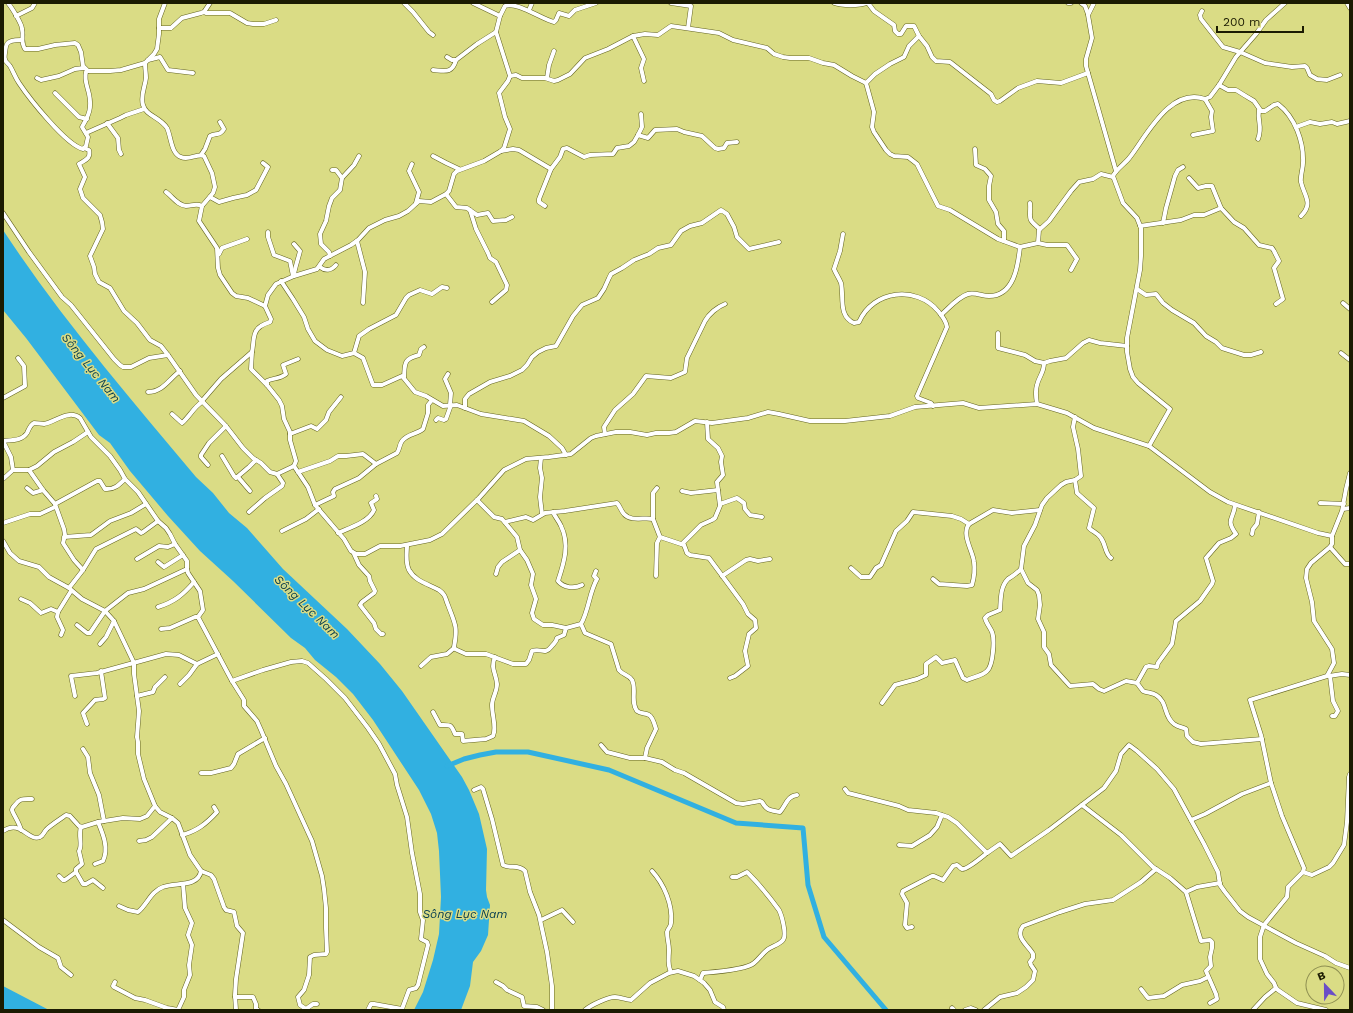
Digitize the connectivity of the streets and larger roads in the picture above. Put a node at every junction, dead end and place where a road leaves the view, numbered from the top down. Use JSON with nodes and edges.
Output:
{"nodes":[{"id":1,"x":8,"y":3,"type":"edge"},
{"id":2,"x":35,"y":3,"type":"edge"},
{"id":3,"x":165,"y":3,"type":"edge"},
{"id":4,"x":210,"y":3,"type":"edge"},
{"id":5,"x":404,"y":3,"type":"edge"},
{"id":6,"x":473,"y":3,"type":"edge"},
{"id":7,"x":532,"y":3,"type":"edge"},
{"id":8,"x":596,"y":3,"type":"edge"},
{"id":9,"x":671,"y":3,"type":"edge"},
{"id":10,"x":834,"y":3,"type":"edge"},
{"id":11,"x":867,"y":3,"type":"edge"},
{"id":12,"x":1081,"y":3,"type":"edge"},
{"id":13,"x":1094,"y":3,"type":"edge"},
{"id":14,"x":1285,"y":3,"type":"edge"},
{"id":15,"x":1347,"y":3,"type":"edge"},
{"id":16,"x":1350,"y":8,"type":"edge"},
{"id":17,"x":529,"y":10,"type":"junction"},
{"id":18,"x":1202,"y":11,"type":"dead end"},
{"id":19,"x":204,"y":12,"type":"junction"},
{"id":20,"x":1088,"y":14,"type":"junction"},
{"id":21,"x":16,"y":16,"type":"junction"},
{"id":22,"x":500,"y":16,"type":"junction"},
{"id":23,"x":276,"y":20,"type":"dead end"},
{"id":24,"x":160,"y":28,"type":"junction"},
{"id":25,"x":688,"y":28,"type":"junction"},
{"id":26,"x":496,"y":32,"type":"junction"},
{"id":27,"x":433,"y":35,"type":"dead end"},
{"id":28,"x":633,"y":36,"type":"junction"},
{"id":29,"x":919,"y":36,"type":"junction"},
{"id":30,"x":21,"y":40,"type":"junction"},
{"id":31,"x":554,"y":51,"type":"dead end"},
{"id":32,"x":1240,"y":52,"type":"junction"},
{"id":33,"x":447,"y":57,"type":"dead end"},
{"id":34,"x":456,"y":60,"type":"junction"},
{"id":35,"x":147,"y":62,"type":"junction"},
{"id":36,"x":84,"y":68,"type":"junction"},
{"id":37,"x":433,"y":70,"type":"dead end"},
{"id":38,"x":88,"y":71,"type":"junction"},
{"id":39,"x":192,"y":73,"type":"dead end"},
{"id":40,"x":1088,"y":73,"type":"junction"},
{"id":41,"x":1340,"y":75,"type":"dead end"},
{"id":42,"x":510,"y":76,"type":"junction"},
{"id":43,"x":37,"y":78,"type":"dead end"},
{"id":44,"x":547,"y":78,"type":"junction"},
{"id":45,"x":644,"y":81,"type":"dead end"},
{"id":46,"x":866,"y":83,"type":"junction"},
{"id":47,"x":1220,"y":85,"type":"junction"},
{"id":48,"x":55,"y":93,"type":"dead end"},
{"id":49,"x":1205,"y":99,"type":"junction"},
{"id":50,"x":144,"y":109,"type":"junction"},
{"id":51,"x":1259,"y":110,"type":"junction"},
{"id":52,"x":641,"y":114,"type":"dead end"},
{"id":53,"x":87,"y":119,"type":"junction"},
{"id":54,"x":1350,"y":121,"type":"edge"},
{"id":55,"x":220,"y":122,"type":"dead end"},
{"id":56,"x":107,"y":123,"type":"junction"},
{"id":57,"x":1296,"y":126,"type":"junction"},
{"id":58,"x":86,"y":132,"type":"junction"},
{"id":59,"x":638,"y":135,"type":"junction"},
{"id":60,"x":1193,"y":135,"type":"dead end"},
{"id":61,"x":1258,"y":139,"type":"dead end"},
{"id":62,"x":737,"y":142,"type":"dead end"},
{"id":63,"x":84,"y":148,"type":"junction"},
{"id":64,"x":975,"y":149,"type":"dead end"},
{"id":65,"x":501,"y":151,"type":"junction"},
{"id":66,"x":121,"y":154,"type":"dead end"},
{"id":67,"x":201,"y":155,"type":"junction"},
{"id":68,"x":359,"y":156,"type":"dead end"},
{"id":69,"x":433,"y":156,"type":"dead end"},
{"id":70,"x":262,"y":163,"type":"dead end"},
{"id":71,"x":412,"y":164,"type":"dead end"},
{"id":72,"x":1183,"y":167,"type":"dead end"},
{"id":73,"x":459,"y":169,"type":"junction"},
{"id":74,"x":551,"y":169,"type":"junction"},
{"id":75,"x":332,"y":170,"type":"dead end"},
{"id":76,"x":1116,"y":171,"type":"junction"},
{"id":77,"x":1113,"y":177,"type":"junction"},
{"id":78,"x":342,"y":178,"type":"junction"},
{"id":79,"x":1189,"y":178,"type":"dead end"},
{"id":80,"x":166,"y":192,"type":"dead end"},
{"id":81,"x":446,"y":194,"type":"junction"},
{"id":82,"x":210,"y":196,"type":"junction"},
{"id":83,"x":416,"y":203,"type":"junction"},
{"id":84,"x":1030,"y":203,"type":"dead end"},
{"id":85,"x":202,"y":206,"type":"junction"},
{"id":86,"x":545,"y":206,"type":"dead end"},
{"id":87,"x":1221,"y":208,"type":"junction"},
{"id":88,"x":470,"y":210,"type":"junction"},
{"id":89,"x":3,"y":213,"type":"edge"},
{"id":90,"x":1301,"y":216,"type":"dead end"},
{"id":91,"x":512,"y":217,"type":"dead end"},
{"id":92,"x":1163,"y":223,"type":"junction"},
{"id":93,"x":1140,"y":226,"type":"junction"},
{"id":94,"x":1040,"y":229,"type":"junction"},
{"id":95,"x":268,"y":232,"type":"dead end"},
{"id":96,"x":843,"y":234,"type":"dead end"},
{"id":97,"x":247,"y":239,"type":"dead end"},
{"id":98,"x":357,"y":241,"type":"junction"},
{"id":99,"x":1004,"y":241,"type":"junction"},
{"id":100,"x":779,"y":242,"type":"dead end"},
{"id":101,"x":1038,"y":243,"type":"junction"},
{"id":102,"x":294,"y":244,"type":"dead end"},
{"id":103,"x":1020,"y":247,"type":"junction"},
{"id":104,"x":218,"y":254,"type":"junction"},
{"id":105,"x":330,"y":256,"type":"junction"},
{"id":106,"x":336,"y":265,"type":"dead end"},
{"id":107,"x":320,"y":267,"type":"junction"},
{"id":108,"x":1071,"y":270,"type":"dead end"},
{"id":109,"x":294,"y":276,"type":"junction"},
{"id":110,"x":281,"y":281,"type":"junction"},
{"id":111,"x":447,"y":288,"type":"dead end"},
{"id":112,"x":1137,"y":289,"type":"junction"},
{"id":113,"x":492,"y":302,"type":"dead end"},
{"id":114,"x":364,"y":303,"type":"dead end"},
{"id":115,"x":1343,"y":303,"type":"dead end"},
{"id":116,"x":725,"y":304,"type":"dead end"},
{"id":117,"x":1276,"y":304,"type":"dead end"},
{"id":118,"x":265,"y":306,"type":"junction"},
{"id":119,"x":1350,"y":309,"type":"edge"},
{"id":120,"x":941,"y":314,"type":"junction"},
{"id":121,"x":998,"y":333,"type":"dead end"},
{"id":122,"x":1127,"y":346,"type":"junction"},
{"id":123,"x":424,"y":347,"type":"dead end"},
{"id":124,"x":252,"y":352,"type":"junction"},
{"id":125,"x":1261,"y":352,"type":"dead end"},
{"id":126,"x":354,"y":353,"type":"junction"},
{"id":127,"x":1341,"y":353,"type":"dead end"},
{"id":128,"x":168,"y":355,"type":"junction"},
{"id":129,"x":18,"y":358,"type":"dead end"},
{"id":130,"x":298,"y":359,"type":"dead end"},
{"id":131,"x":1350,"y":360,"type":"edge"},
{"id":132,"x":1044,"y":363,"type":"junction"},
{"id":133,"x":180,"y":371,"type":"junction"},
{"id":134,"x":448,"y":374,"type":"dead end"},
{"id":135,"x":404,"y":377,"type":"junction"},
{"id":136,"x":267,"y":385,"type":"junction"},
{"id":137,"x":148,"y":392,"type":"dead end"},
{"id":138,"x":341,"y":397,"type":"dead end"},
{"id":139,"x":3,"y":398,"type":"edge"},
{"id":140,"x":432,"y":400,"type":"junction"},
{"id":141,"x":202,"y":402,"type":"junction"},
{"id":142,"x":1037,"y":404,"type":"junction"},
{"id":143,"x":451,"y":405,"type":"junction"},
{"id":144,"x":933,"y":406,"type":"junction"},
{"id":145,"x":464,"y":408,"type":"junction"},
{"id":146,"x":172,"y":414,"type":"dead end"},
{"id":147,"x":1075,"y":417,"type":"junction"},
{"id":148,"x":436,"y":420,"type":"dead end"},
{"id":149,"x":707,"y":422,"type":"junction"},
{"id":150,"x":226,"y":426,"type":"junction"},
{"id":151,"x":88,"y":432,"type":"junction"},
{"id":152,"x":290,"y":434,"type":"junction"},
{"id":153,"x":605,"y":434,"type":"junction"},
{"id":154,"x":3,"y":441,"type":"edge"},
{"id":155,"x":1149,"y":446,"type":"junction"},
{"id":156,"x":566,"y":455,"type":"junction"},
{"id":157,"x":222,"y":456,"type":"dead end"},
{"id":158,"x":541,"y":458,"type":"junction"},
{"id":159,"x":256,"y":460,"type":"junction"},
{"id":160,"x":376,"y":464,"type":"junction"},
{"id":161,"x":208,"y":466,"type":"dead end"},
{"id":162,"x":294,"y":466,"type":"junction"},
{"id":163,"x":13,"y":470,"type":"junction"},
{"id":164,"x":29,"y":470,"type":"junction"},
{"id":165,"x":298,"y":472,"type":"junction"},
{"id":166,"x":1350,"y":473,"type":"edge"},
{"id":167,"x":277,"y":474,"type":"junction"},
{"id":168,"x":238,"y":477,"type":"junction"},
{"id":169,"x":3,"y":479,"type":"edge"},
{"id":170,"x":125,"y":479,"type":"junction"},
{"id":171,"x":1075,"y":480,"type":"junction"},
{"id":172,"x":27,"y":488,"type":"dead end"},
{"id":173,"x":657,"y":488,"type":"dead end"},
{"id":174,"x":43,"y":490,"type":"junction"},
{"id":175,"x":718,"y":490,"type":"junction"},
{"id":176,"x":250,"y":491,"type":"dead end"},
{"id":177,"x":682,"y":491,"type":"dead end"},
{"id":178,"x":376,"y":496,"type":"dead end"},
{"id":179,"x":477,"y":500,"type":"junction"},
{"id":180,"x":1320,"y":503,"type":"dead end"},
{"id":181,"x":146,"y":504,"type":"junction"},
{"id":182,"x":720,"y":504,"type":"junction"},
{"id":183,"x":1344,"y":504,"type":"junction"},
{"id":184,"x":55,"y":505,"type":"junction"},
{"id":185,"x":315,"y":505,"type":"junction"},
{"id":186,"x":1235,"y":505,"type":"junction"},
{"id":187,"x":1350,"y":508,"type":"edge"},
{"id":188,"x":319,"y":509,"type":"junction"},
{"id":189,"x":1343,"y":509,"type":"junction"},
{"id":190,"x":1040,"y":510,"type":"junction"},
{"id":191,"x":249,"y":512,"type":"dead end"},
{"id":192,"x":553,"y":512,"type":"junction"},
{"id":193,"x":1259,"y":512,"type":"junction"},
{"id":194,"x":542,"y":514,"type":"junction"},
{"id":195,"x":762,"y":517,"type":"dead end"},
{"id":196,"x":652,"y":519,"type":"junction"},
{"id":197,"x":158,"y":521,"type":"junction"},
{"id":198,"x":505,"y":522,"type":"junction"},
{"id":199,"x":3,"y":523,"type":"edge"},
{"id":200,"x":968,"y":524,"type":"junction"},
{"id":201,"x":282,"y":531,"type":"dead end"},
{"id":202,"x":338,"y":533,"type":"junction"},
{"id":203,"x":1252,"y":534,"type":"dead end"},
{"id":204,"x":1332,"y":536,"type":"junction"},
{"id":205,"x":64,"y":537,"type":"junction"},
{"id":206,"x":660,"y":537,"type":"junction"},
{"id":207,"x":3,"y":541,"type":"edge"},
{"id":208,"x":175,"y":544,"type":"junction"},
{"id":209,"x":682,"y":544,"type":"junction"},
{"id":210,"x":407,"y":545,"type":"junction"},
{"id":211,"x":1330,"y":547,"type":"junction"},
{"id":212,"x":520,"y":550,"type":"junction"},
{"id":213,"x":354,"y":554,"type":"junction"},
{"id":214,"x":183,"y":555,"type":"junction"},
{"id":215,"x":1111,"y":558,"type":"dead end"},
{"id":216,"x":137,"y":559,"type":"dead end"},
{"id":217,"x":770,"y":559,"type":"dead end"},
{"id":218,"x":158,"y":562,"type":"dead end"},
{"id":219,"x":1350,"y":564,"type":"edge"},
{"id":220,"x":851,"y":568,"type":"dead end"},
{"id":221,"x":187,"y":569,"type":"junction"},
{"id":222,"x":1021,"y":569,"type":"junction"},
{"id":223,"x":83,"y":570,"type":"junction"},
{"id":224,"x":596,"y":571,"type":"dead end"},
{"id":225,"x":496,"y":574,"type":"dead end"},
{"id":226,"x":656,"y":576,"type":"dead end"},
{"id":227,"x":722,"y":576,"type":"junction"},
{"id":228,"x":933,"y":579,"type":"dead end"},
{"id":229,"x":194,"y":582,"type":"junction"},
{"id":230,"x":582,"y":585,"type":"dead end"},
{"id":231,"x":70,"y":590,"type":"junction"},
{"id":232,"x":21,"y":599,"type":"dead end"},
{"id":233,"x":158,"y":607,"type":"dead end"},
{"id":234,"x":58,"y":612,"type":"junction"},
{"id":235,"x":105,"y":612,"type":"junction"},
{"id":236,"x":198,"y":617,"type":"junction"},
{"id":237,"x":114,"y":621,"type":"junction"},
{"id":238,"x":581,"y":624,"type":"junction"},
{"id":239,"x":77,"y":625,"type":"dead end"},
{"id":240,"x":566,"y":628,"type":"junction"},
{"id":241,"x":161,"y":629,"type":"dead end"},
{"id":242,"x":383,"y":634,"type":"dead end"},
{"id":243,"x":61,"y":635,"type":"dead end"},
{"id":244,"x":100,"y":644,"type":"dead end"},
{"id":245,"x":454,"y":648,"type":"junction"},
{"id":246,"x":218,"y":654,"type":"junction"},
{"id":247,"x":495,"y":657,"type":"junction"},
{"id":248,"x":134,"y":663,"type":"junction"},
{"id":249,"x":197,"y":664,"type":"junction"},
{"id":250,"x":421,"y":666,"type":"dead end"},
{"id":251,"x":101,"y":671,"type":"junction"},
{"id":252,"x":165,"y":676,"type":"dead end"},
{"id":253,"x":1328,"y":676,"type":"junction"},
{"id":254,"x":1350,"y":676,"type":"edge"},
{"id":255,"x":730,"y":678,"type":"dead end"},
{"id":256,"x":232,"y":681,"type":"junction"},
{"id":257,"x":1137,"y":683,"type":"junction"},
{"id":258,"x":180,"y":684,"type":"dead end"},
{"id":259,"x":75,"y":696,"type":"dead end"},
{"id":260,"x":136,"y":696,"type":"junction"},
{"id":261,"x":882,"y":703,"type":"dead end"},
{"id":262,"x":433,"y":712,"type":"dead end"},
{"id":263,"x":1332,"y":716,"type":"dead end"},
{"id":264,"x":87,"y":724,"type":"dead end"},
{"id":265,"x":265,"y":738,"type":"junction"},
{"id":266,"x":1262,"y":739,"type":"junction"},
{"id":267,"x":600,"y":745,"type":"dead end"},
{"id":268,"x":83,"y":749,"type":"dead end"},
{"id":269,"x":645,"y":758,"type":"junction"},
{"id":270,"x":201,"y":773,"type":"dead end"},
{"id":271,"x":1350,"y":774,"type":"edge"},
{"id":272,"x":1271,"y":783,"type":"junction"},
{"id":273,"x":845,"y":789,"type":"dead end"},
{"id":274,"x":474,"y":790,"type":"dead end"},
{"id":275,"x":797,"y":795,"type":"dead end"},
{"id":276,"x":32,"y":799,"type":"dead end"},
{"id":277,"x":1082,"y":805,"type":"junction"},
{"id":278,"x":155,"y":806,"type":"junction"},
{"id":279,"x":214,"y":807,"type":"dead end"},
{"id":280,"x":942,"y":815,"type":"junction"},
{"id":281,"x":172,"y":818,"type":"junction"},
{"id":282,"x":1191,"y":820,"type":"junction"},
{"id":283,"x":104,"y":821,"type":"junction"},
{"id":284,"x":98,"y":822,"type":"junction"},
{"id":285,"x":81,"y":827,"type":"junction"},
{"id":286,"x":21,"y":830,"type":"junction"},
{"id":287,"x":3,"y":831,"type":"edge"},
{"id":288,"x":182,"y":835,"type":"junction"},
{"id":289,"x":139,"y":841,"type":"dead end"},
{"id":290,"x":898,"y":845,"type":"dead end"},
{"id":291,"x":988,"y":853,"type":"junction"},
{"id":292,"x":95,"y":864,"type":"dead end"},
{"id":293,"x":1156,"y":869,"type":"junction"},
{"id":294,"x":201,"y":871,"type":"junction"},
{"id":295,"x":652,"y":871,"type":"dead end"},
{"id":296,"x":76,"y":872,"type":"junction"},
{"id":297,"x":1303,"y":872,"type":"junction"},
{"id":298,"x":59,"y":876,"type":"dead end"},
{"id":299,"x":732,"y":877,"type":"dead end"},
{"id":300,"x":1220,"y":883,"type":"junction"},
{"id":301,"x":184,"y":884,"type":"junction"},
{"id":302,"x":103,"y":888,"type":"dead end"},
{"id":303,"x":1186,"y":892,"type":"junction"},
{"id":304,"x":119,"y":906,"type":"dead end"},
{"id":305,"x":3,"y":920,"type":"edge"},
{"id":306,"x":540,"y":920,"type":"junction"},
{"id":307,"x":573,"y":922,"type":"dead end"},
{"id":308,"x":1264,"y":925,"type":"junction"},
{"id":309,"x":912,"y":927,"type":"dead end"},
{"id":310,"x":1350,"y":968,"type":"edge"},
{"id":311,"x":671,"y":972,"type":"junction"},
{"id":312,"x":71,"y":975,"type":"dead end"},
{"id":313,"x":1208,"y":977,"type":"junction"},
{"id":314,"x":700,"y":980,"type":"junction"},
{"id":315,"x":115,"y":982,"type":"dead end"},
{"id":316,"x":496,"y":982,"type":"dead end"},
{"id":317,"x":1276,"y":988,"type":"junction"},
{"id":318,"x":1141,"y":989,"type":"dead end"},
{"id":319,"x":235,"y":997,"type":"junction"},
{"id":320,"x":318,"y":1004,"type":"dead end"},
{"id":321,"x":1210,"y":1004,"type":"dead end"},
{"id":322,"x":178,"y":1010,"type":"edge"},
{"id":323,"x":236,"y":1010,"type":"edge"},
{"id":324,"x":258,"y":1010,"type":"edge"},
{"id":325,"x":368,"y":1010,"type":"edge"},
{"id":326,"x":542,"y":1010,"type":"edge"},
{"id":327,"x":552,"y":1010,"type":"edge"},
{"id":328,"x":585,"y":1010,"type":"edge"},
{"id":329,"x":724,"y":1010,"type":"edge"},
{"id":330,"x":965,"y":1010,"type":"edge"},
{"id":331,"x":976,"y":1010,"type":"edge"},
{"id":332,"x":984,"y":1010,"type":"edge"},
{"id":333,"x":1252,"y":1010,"type":"edge"},
{"id":334,"x":1326,"y":1010,"type":"edge"}],
"edges":[{"from":1,"to":21,"type":"street"},
{"from":2,"to":21,"type":"street"},
{"from":3,"to":24,"type":"street"},
{"from":4,"to":19,"type":"street"},
{"from":5,"to":27,"type":"street"},
{"from":6,"to":22,"type":"street"},
{"from":7,"to":17,"type":"street"},
{"from":8,"to":17,"type":"street"},
{"from":9,"to":25,"type":"street"},
{"from":10,"to":11,"type":"street"},
{"from":11,"to":29,"type":"street"},
{"from":12,"to":20,"type":"street"},
{"from":13,"to":20,"type":"street"},
{"from":14,"to":32,"type":"street"},
{"from":15,"to":16,"type":"street"},
{"from":17,"to":22,"type":"street"},
{"from":18,"to":32,"type":"street"},
{"from":19,"to":23,"type":"street"},
{"from":19,"to":24,"type":"street"},
{"from":20,"to":40,"type":"street"},
{"from":21,"to":30,"type":"street"},
{"from":22,"to":26,"type":"street"},
{"from":24,"to":35,"type":"street"},
{"from":25,"to":28,"type":"street"},
{"from":25,"to":46,"type":"street"},
{"from":26,"to":34,"type":"street"},
{"from":26,"to":42,"type":"street"},
{"from":28,"to":44,"type":"street"},
{"from":28,"to":45,"type":"street"},
{"from":29,"to":40,"type":"street"},
{"from":29,"to":46,"type":"street"},
{"from":30,"to":36,"type":"street"},
{"from":30,"to":63,"type":"street"},
{"from":31,"to":44,"type":"street"},
{"from":32,"to":41,"type":"street"},
{"from":32,"to":47,"type":"street"},
{"from":33,"to":34,"type":"street"},
{"from":34,"to":37,"type":"street"},
{"from":35,"to":38,"type":"street"},
{"from":35,"to":39,"type":"street"},
{"from":35,"to":50,"type":"street"},
{"from":36,"to":38,"type":"street"},
{"from":36,"to":43,"type":"street"},
{"from":38,"to":53,"type":"street"},
{"from":40,"to":76,"type":"street"},
{"from":42,"to":44,"type":"street"},
{"from":42,"to":65,"type":"street"},
{"from":46,"to":99,"type":"street"},
{"from":47,"to":49,"type":"street"},
{"from":47,"to":51,"type":"street"},
{"from":48,"to":53,"type":"street"},
{"from":49,"to":60,"type":"street"},
{"from":49,"to":76,"type":"street"},
{"from":50,"to":56,"type":"street"},
{"from":50,"to":67,"type":"street"},
{"from":51,"to":57,"type":"street"},
{"from":51,"to":61,"type":"street"},
{"from":52,"to":59,"type":"street"},
{"from":53,"to":58,"type":"street"},
{"from":54,"to":57,"type":"street"},
{"from":55,"to":67,"type":"street"},
{"from":56,"to":58,"type":"street"},
{"from":56,"to":66,"type":"street"},
{"from":57,"to":90,"type":"street"},
{"from":58,"to":63,"type":"street"},
{"from":59,"to":62,"type":"street"},
{"from":59,"to":74,"type":"street"},
{"from":63,"to":128,"type":"street"},
{"from":64,"to":99,"type":"street"},
{"from":65,"to":73,"type":"street"},
{"from":65,"to":74,"type":"street"},
{"from":67,"to":82,"type":"street"},
{"from":68,"to":78,"type":"street"},
{"from":69,"to":73,"type":"street"},
{"from":70,"to":82,"type":"street"},
{"from":71,"to":83,"type":"street"},
{"from":72,"to":92,"type":"street"},
{"from":73,"to":81,"type":"street"},
{"from":74,"to":86,"type":"street"},
{"from":75,"to":78,"type":"street"},
{"from":76,"to":77,"type":"street"},
{"from":77,"to":93,"type":"street"},
{"from":77,"to":94,"type":"street"},
{"from":78,"to":105,"type":"street"},
{"from":79,"to":87,"type":"street"},
{"from":80,"to":85,"type":"street"},
{"from":81,"to":83,"type":"street"},
{"from":81,"to":88,"type":"street"},
{"from":82,"to":85,"type":"street"},
{"from":83,"to":98,"type":"street"},
{"from":84,"to":94,"type":"street"},
{"from":85,"to":104,"type":"street"},
{"from":87,"to":92,"type":"street"},
{"from":87,"to":117,"type":"street"},
{"from":88,"to":91,"type":"street"},
{"from":88,"to":113,"type":"street"},
{"from":89,"to":128,"type":"street"},
{"from":92,"to":93,"type":"street"},
{"from":93,"to":112,"type":"street"},
{"from":94,"to":101,"type":"street"},
{"from":95,"to":109,"type":"street"},
{"from":96,"to":120,"type":"street"},
{"from":97,"to":104,"type":"street"},
{"from":98,"to":105,"type":"street"},
{"from":98,"to":114,"type":"street"},
{"from":99,"to":103,"type":"street"},
{"from":100,"to":145,"type":"street"},
{"from":101,"to":103,"type":"street"},
{"from":101,"to":108,"type":"street"},
{"from":102,"to":109,"type":"street"},
{"from":103,"to":120,"type":"street"},
{"from":104,"to":118,"type":"street"},
{"from":105,"to":107,"type":"street"},
{"from":106,"to":107,"type":"street"},
{"from":107,"to":109,"type":"street"},
{"from":109,"to":110,"type":"street"},
{"from":110,"to":118,"type":"street"},
{"from":110,"to":126,"type":"street"},
{"from":111,"to":126,"type":"street"},
{"from":112,"to":122,"type":"street"},
{"from":112,"to":125,"type":"street"},
{"from":115,"to":119,"type":"street"},
{"from":116,"to":153,"type":"street"},
{"from":118,"to":124,"type":"street"},
{"from":120,"to":144,"type":"street"},
{"from":121,"to":132,"type":"street"},
{"from":122,"to":132,"type":"street"},
{"from":122,"to":155,"type":"street"},
{"from":123,"to":135,"type":"street"},
{"from":124,"to":136,"type":"street"},
{"from":124,"to":141,"type":"street"},
{"from":126,"to":135,"type":"street"},
{"from":127,"to":131,"type":"street"},
{"from":128,"to":133,"type":"street"},
{"from":129,"to":139,"type":"street"},
{"from":130,"to":136,"type":"street"},
{"from":132,"to":142,"type":"street"},
{"from":133,"to":137,"type":"street"},
{"from":133,"to":141,"type":"street"},
{"from":134,"to":143,"type":"street"},
{"from":135,"to":140,"type":"street"},
{"from":136,"to":152,"type":"street"},
{"from":138,"to":152,"type":"street"},
{"from":140,"to":143,"type":"street"},
{"from":140,"to":160,"type":"street"},
{"from":141,"to":146,"type":"street"},
{"from":141,"to":150,"type":"street"},
{"from":142,"to":144,"type":"street"},
{"from":142,"to":147,"type":"street"},
{"from":143,"to":145,"type":"street"},
{"from":143,"to":148,"type":"street"},
{"from":144,"to":149,"type":"street"},
{"from":145,"to":156,"type":"street"},
{"from":147,"to":155,"type":"street"},
{"from":147,"to":171,"type":"street"},
{"from":149,"to":153,"type":"street"},
{"from":149,"to":175,"type":"street"},
{"from":150,"to":159,"type":"street"},
{"from":150,"to":161,"type":"street"},
{"from":151,"to":154,"type":"street"},
{"from":151,"to":164,"type":"street"},
{"from":151,"to":170,"type":"street"},
{"from":152,"to":162,"type":"street"},
{"from":153,"to":156,"type":"street"},
{"from":154,"to":163,"type":"street"},
{"from":155,"to":186,"type":"street"},
{"from":156,"to":158,"type":"street"},
{"from":157,"to":168,"type":"street"},
{"from":158,"to":179,"type":"street"},
{"from":158,"to":194,"type":"street"},
{"from":159,"to":167,"type":"street"},
{"from":159,"to":168,"type":"street"},
{"from":160,"to":165,"type":"street"},
{"from":160,"to":185,"type":"street"},
{"from":162,"to":165,"type":"street"},
{"from":162,"to":167,"type":"street"},
{"from":163,"to":164,"type":"street"},
{"from":163,"to":169,"type":"street"},
{"from":164,"to":174,"type":"street"},
{"from":165,"to":185,"type":"street"},
{"from":166,"to":183,"type":"street"},
{"from":167,"to":191,"type":"street"},
{"from":168,"to":176,"type":"street"},
{"from":170,"to":181,"type":"street"},
{"from":170,"to":184,"type":"street"},
{"from":171,"to":190,"type":"street"},
{"from":171,"to":215,"type":"street"},
{"from":172,"to":174,"type":"street"},
{"from":173,"to":196,"type":"street"},
{"from":174,"to":184,"type":"street"},
{"from":175,"to":177,"type":"street"},
{"from":175,"to":182,"type":"street"},
{"from":178,"to":202,"type":"street"},
{"from":179,"to":198,"type":"street"},
{"from":179,"to":210,"type":"street"},
{"from":180,"to":183,"type":"street"},
{"from":181,"to":197,"type":"street"},
{"from":181,"to":205,"type":"street"},
{"from":182,"to":195,"type":"street"},
{"from":182,"to":209,"type":"street"},
{"from":183,"to":189,"type":"street"},
{"from":184,"to":199,"type":"street"},
{"from":184,"to":205,"type":"street"},
{"from":185,"to":188,"type":"street"},
{"from":186,"to":193,"type":"street"},
{"from":186,"to":257,"type":"street"},
{"from":187,"to":189,"type":"street"},
{"from":188,"to":201,"type":"street"},
{"from":188,"to":202,"type":"street"},
{"from":189,"to":204,"type":"street"},
{"from":190,"to":200,"type":"street"},
{"from":190,"to":222,"type":"street"},
{"from":192,"to":194,"type":"street"},
{"from":192,"to":196,"type":"street"},
{"from":192,"to":230,"type":"street"},
{"from":193,"to":203,"type":"street"},
{"from":193,"to":204,"type":"street"},
{"from":194,"to":198,"type":"street"},
{"from":196,"to":206,"type":"street"},
{"from":197,"to":208,"type":"street"},
{"from":197,"to":223,"type":"street"},
{"from":198,"to":212,"type":"street"},
{"from":200,"to":220,"type":"street"},
{"from":200,"to":228,"type":"street"},
{"from":202,"to":213,"type":"street"},
{"from":204,"to":211,"type":"street"},
{"from":205,"to":223,"type":"street"},
{"from":206,"to":209,"type":"street"},
{"from":206,"to":226,"type":"street"},
{"from":207,"to":231,"type":"street"},
{"from":208,"to":214,"type":"street"},
{"from":208,"to":216,"type":"street"},
{"from":209,"to":227,"type":"street"},
{"from":210,"to":213,"type":"street"},
{"from":210,"to":245,"type":"street"},
{"from":211,"to":219,"type":"street"},
{"from":211,"to":253,"type":"street"},
{"from":212,"to":225,"type":"street"},
{"from":212,"to":240,"type":"street"},
{"from":213,"to":242,"type":"street"},
{"from":214,"to":218,"type":"street"},
{"from":214,"to":221,"type":"street"},
{"from":217,"to":227,"type":"street"},
{"from":221,"to":229,"type":"street"},
{"from":221,"to":235,"type":"street"},
{"from":222,"to":257,"type":"street"},
{"from":222,"to":261,"type":"street"},
{"from":223,"to":231,"type":"street"},
{"from":224,"to":238,"type":"street"},
{"from":227,"to":255,"type":"street"},
{"from":229,"to":233,"type":"street"},
{"from":229,"to":236,"type":"street"},
{"from":231,"to":234,"type":"street"},
{"from":231,"to":235,"type":"street"},
{"from":232,"to":234,"type":"street"},
{"from":234,"to":243,"type":"street"},
{"from":235,"to":237,"type":"street"},
{"from":235,"to":239,"type":"street"},
{"from":236,"to":241,"type":"street"},
{"from":236,"to":246,"type":"street"},
{"from":237,"to":244,"type":"street"},
{"from":237,"to":248,"type":"street"},
{"from":238,"to":240,"type":"street"},
{"from":238,"to":269,"type":"street"},
{"from":240,"to":247,"type":"street"},
{"from":245,"to":247,"type":"street"},
{"from":245,"to":250,"type":"street"},
{"from":246,"to":249,"type":"street"},
{"from":246,"to":256,"type":"street"},
{"from":247,"to":262,"type":"street"},
{"from":248,"to":249,"type":"street"},
{"from":248,"to":251,"type":"street"},
{"from":248,"to":260,"type":"street"},
{"from":249,"to":258,"type":"street"},
{"from":251,"to":259,"type":"street"},
{"from":251,"to":264,"type":"street"},
{"from":252,"to":260,"type":"street"},
{"from":253,"to":254,"type":"street"},
{"from":253,"to":263,"type":"street"},
{"from":253,"to":266,"type":"street"},
{"from":256,"to":265,"type":"street"},
{"from":256,"to":325,"type":"street"},
{"from":257,"to":266,"type":"street"},
{"from":260,"to":278,"type":"street"},
{"from":265,"to":270,"type":"street"},
{"from":265,"to":320,"type":"street"},
{"from":266,"to":272,"type":"street"},
{"from":267,"to":269,"type":"street"},
{"from":268,"to":283,"type":"street"},
{"from":269,"to":275,"type":"street"},
{"from":271,"to":297,"type":"street"},
{"from":272,"to":282,"type":"street"},
{"from":272,"to":297,"type":"street"},
{"from":273,"to":280,"type":"street"},
{"from":274,"to":306,"type":"street"},
{"from":276,"to":286,"type":"street"},
{"from":277,"to":282,"type":"street"},
{"from":277,"to":291,"type":"street"},
{"from":277,"to":293,"type":"street"},
{"from":278,"to":281,"type":"street"},
{"from":278,"to":283,"type":"street"},
{"from":279,"to":288,"type":"street"},
{"from":280,"to":290,"type":"street"},
{"from":280,"to":291,"type":"street"},
{"from":281,"to":288,"type":"street"},
{"from":281,"to":289,"type":"street"},
{"from":282,"to":300,"type":"street"},
{"from":283,"to":284,"type":"street"},
{"from":284,"to":285,"type":"street"},
{"from":284,"to":292,"type":"street"},
{"from":285,"to":286,"type":"street"},
{"from":285,"to":296,"type":"street"},
{"from":286,"to":287,"type":"street"},
{"from":288,"to":294,"type":"street"},
{"from":291,"to":309,"type":"street"},
{"from":293,"to":303,"type":"street"},
{"from":293,"to":332,"type":"street"},
{"from":294,"to":301,"type":"street"},
{"from":294,"to":319,"type":"street"},
{"from":295,"to":311,"type":"street"},
{"from":296,"to":298,"type":"street"},
{"from":296,"to":302,"type":"street"},
{"from":297,"to":308,"type":"street"},
{"from":299,"to":314,"type":"street"},
{"from":300,"to":303,"type":"street"},
{"from":300,"to":308,"type":"street"},
{"from":301,"to":304,"type":"street"},
{"from":301,"to":322,"type":"street"},
{"from":303,"to":313,"type":"street"},
{"from":305,"to":312,"type":"street"},
{"from":306,"to":307,"type":"street"},
{"from":306,"to":327,"type":"street"},
{"from":308,"to":310,"type":"street"},
{"from":308,"to":317,"type":"street"},
{"from":311,"to":314,"type":"street"},
{"from":311,"to":328,"type":"street"},
{"from":313,"to":318,"type":"street"},
{"from":313,"to":321,"type":"street"},
{"from":314,"to":329,"type":"street"},
{"from":315,"to":322,"type":"street"},
{"from":316,"to":326,"type":"street"},
{"from":317,"to":333,"type":"street"},
{"from":317,"to":334,"type":"street"},
{"from":319,"to":323,"type":"street"},
{"from":319,"to":324,"type":"street"},
{"from":330,"to":331,"type":"street"}]}
